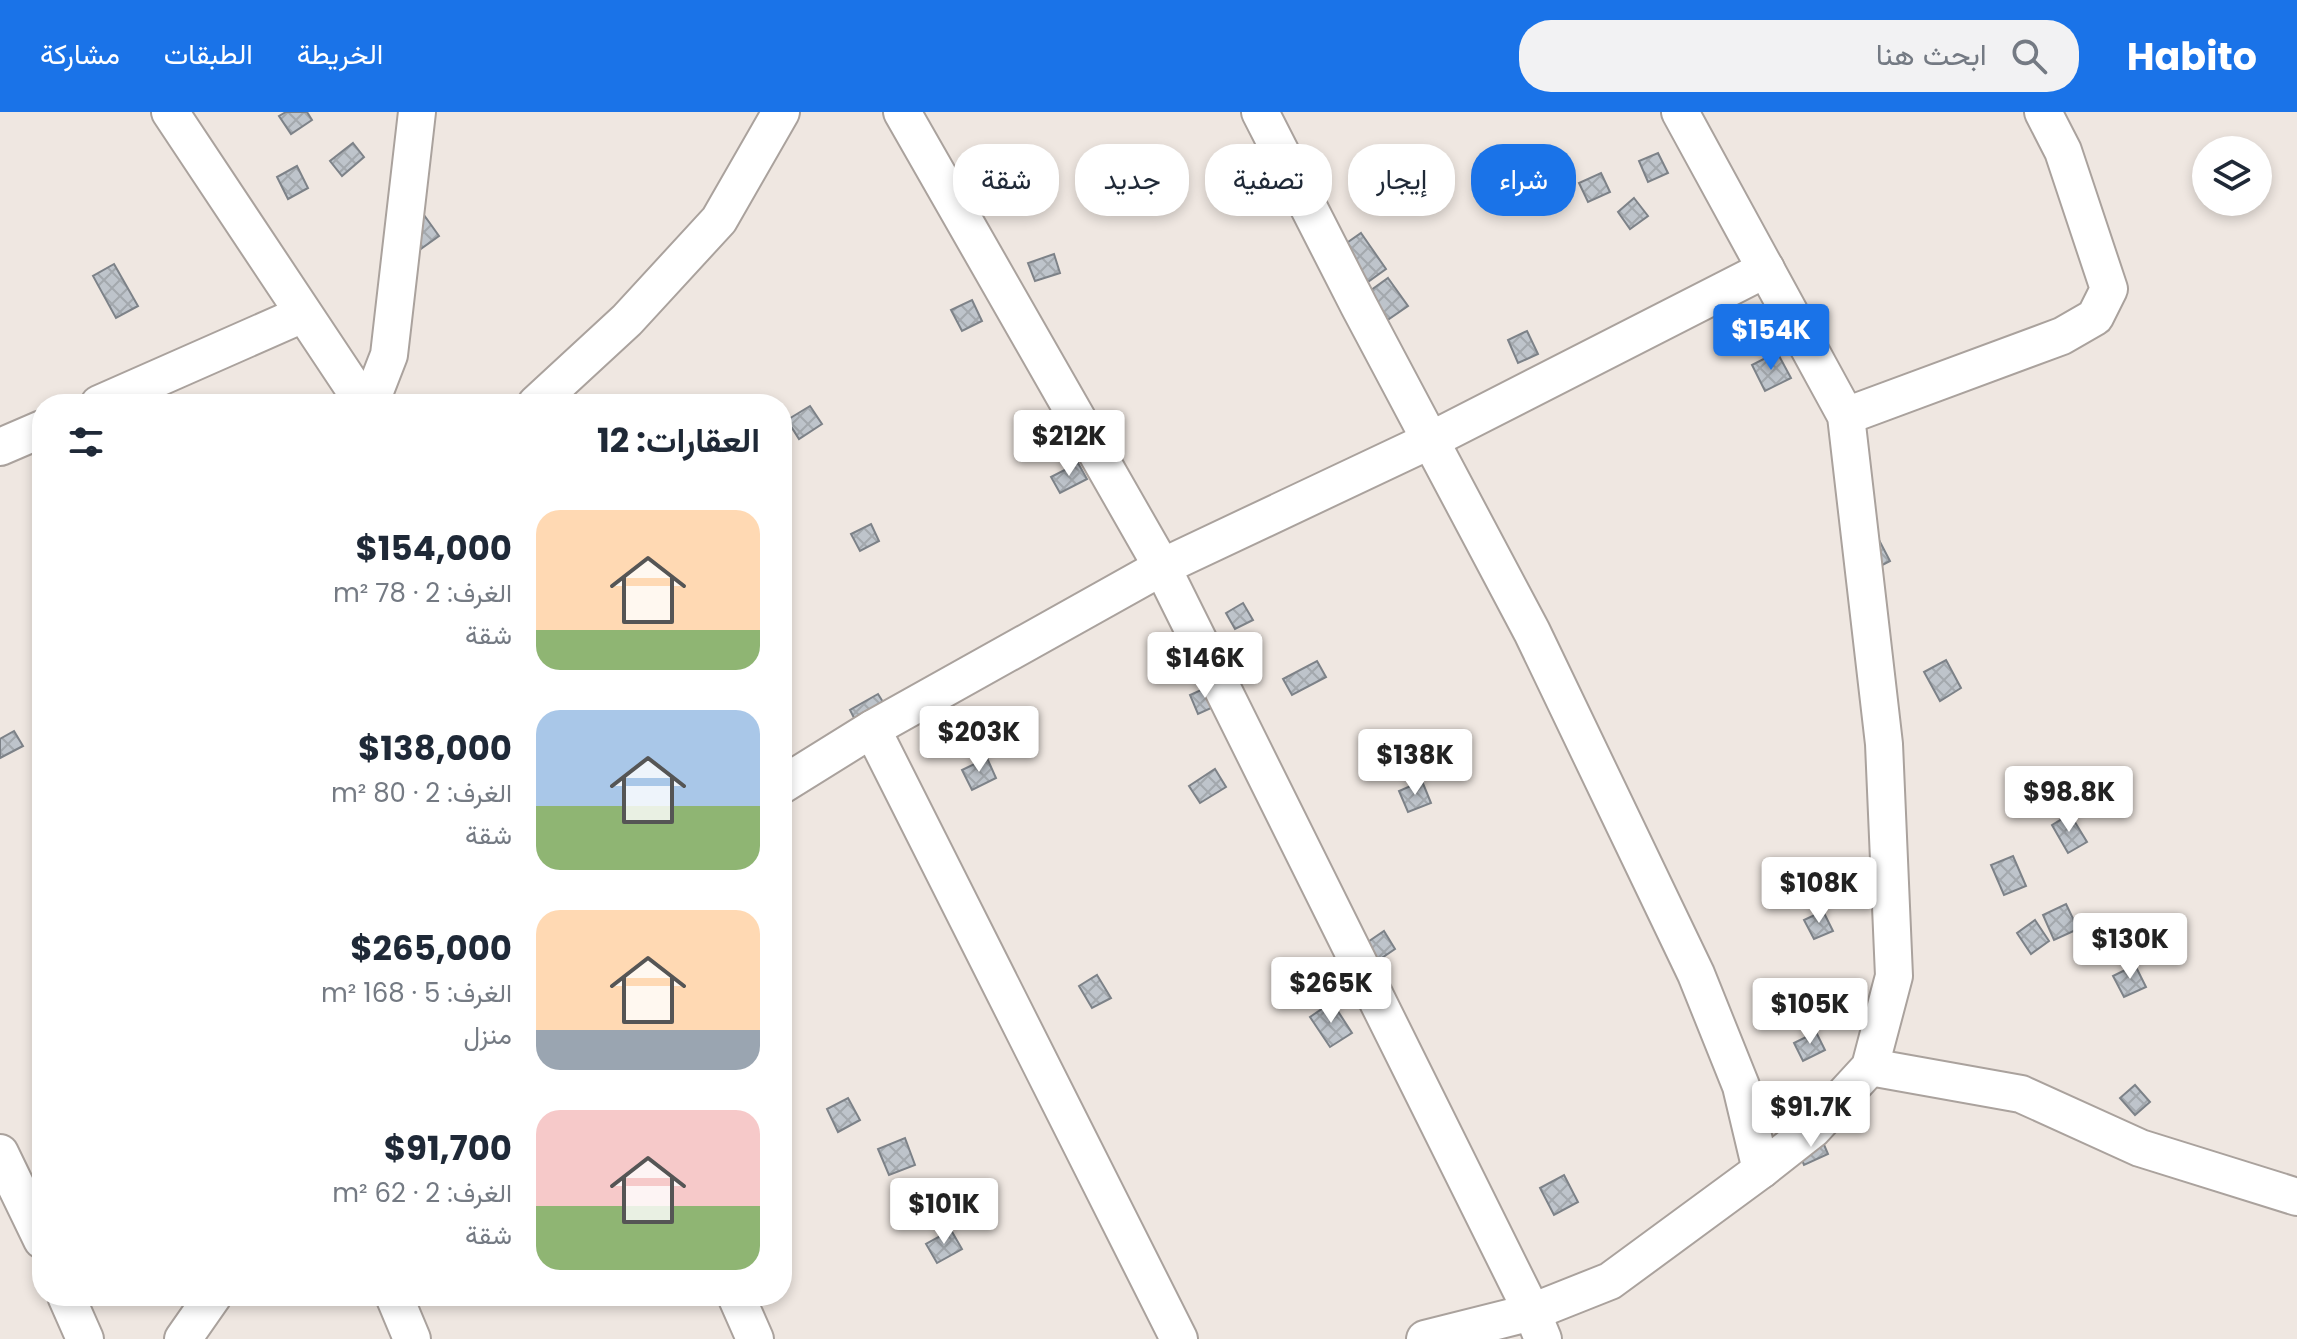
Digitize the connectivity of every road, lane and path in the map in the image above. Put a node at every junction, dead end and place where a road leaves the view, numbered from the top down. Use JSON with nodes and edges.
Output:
{"nodes":[{"id":1,"x":170,"y":112,"type":"edge"},
{"id":2,"x":417,"y":112,"type":"edge"},
{"id":3,"x":781,"y":112,"type":"edge"},
{"id":4,"x":902,"y":112,"type":"edge"},
{"id":5,"x":1260,"y":112,"type":"edge"},
{"id":6,"x":1680,"y":112,"type":"edge"},
{"id":7,"x":2043,"y":112,"type":"edge"},
{"id":8,"x":1766,"y":269,"type":"junction"},
{"id":9,"x":303,"y":314,"type":"junction"},
{"id":10,"x":122,"y":394,"type":"edge"},
{"id":11,"x":360,"y":394,"type":"edge"},
{"id":12,"x":371,"y":394,"type":"edge"},
{"id":13,"x":547,"y":394,"type":"edge"},
{"id":14,"x":1846,"y":416,"type":"junction"},
{"id":15,"x":32,"y":433,"type":"edge"},
{"id":16,"x":1431,"y":440,"type":"junction"},
{"id":17,"x":0,"y":447,"type":"edge"},
{"id":18,"x":1162,"y":567,"type":"junction"},
{"id":19,"x":872,"y":729,"type":"junction"},
{"id":20,"x":792,"y":779,"type":"edge"},
{"id":21,"x":1870,"y":1067,"type":"junction"},
{"id":22,"x":0,"y":1153,"type":"edge"},
{"id":23,"x":1761,"y":1170,"type":"junction"},
{"id":24,"x":2297,"y":1197,"type":"edge"},
{"id":25,"x":32,"y":1219,"type":"edge"},
{"id":26,"x":70,"y":1306,"type":"edge"},
{"id":27,"x":206,"y":1306,"type":"edge"},
{"id":28,"x":398,"y":1306,"type":"edge"},
{"id":29,"x":740,"y":1306,"type":"edge"},
{"id":30,"x":1538,"y":1325,"type":"edge"},
{"id":31,"x":85,"y":1339,"type":"edge"},
{"id":32,"x":183,"y":1339,"type":"edge"},
{"id":33,"x":412,"y":1339,"type":"edge"},
{"id":34,"x":755,"y":1339,"type":"edge"},
{"id":35,"x":1179,"y":1339,"type":"edge"},
{"id":36,"x":1425,"y":1339,"type":"edge"}],
"edges":[{"from":1,"to":9,"type":"street"},
{"from":2,"to":12,"type":"street"},
{"from":3,"to":13,"type":"street"},
{"from":4,"to":18,"type":"street"},
{"from":5,"to":16,"type":"street"},
{"from":6,"to":8,"type":"street"},
{"from":7,"to":14,"type":"street"},
{"from":8,"to":14,"type":"street"},
{"from":8,"to":16,"type":"street"},
{"from":9,"to":10,"type":"street"},
{"from":9,"to":11,"type":"street"},
{"from":14,"to":21,"type":"street"},
{"from":15,"to":17,"type":"street"},
{"from":16,"to":18,"type":"street"},
{"from":16,"to":23,"type":"street"},
{"from":18,"to":19,"type":"street"},
{"from":18,"to":30,"type":"street"},
{"from":19,"to":20,"type":"street"},
{"from":19,"to":35,"type":"street"},
{"from":21,"to":23,"type":"street"},
{"from":21,"to":24,"type":"street"},
{"from":22,"to":25,"type":"street"},
{"from":23,"to":30,"type":"street"},
{"from":26,"to":31,"type":"street"},
{"from":27,"to":32,"type":"street"},
{"from":28,"to":33,"type":"street"},
{"from":29,"to":34,"type":"street"},
{"from":30,"to":36,"type":"street"}]}
